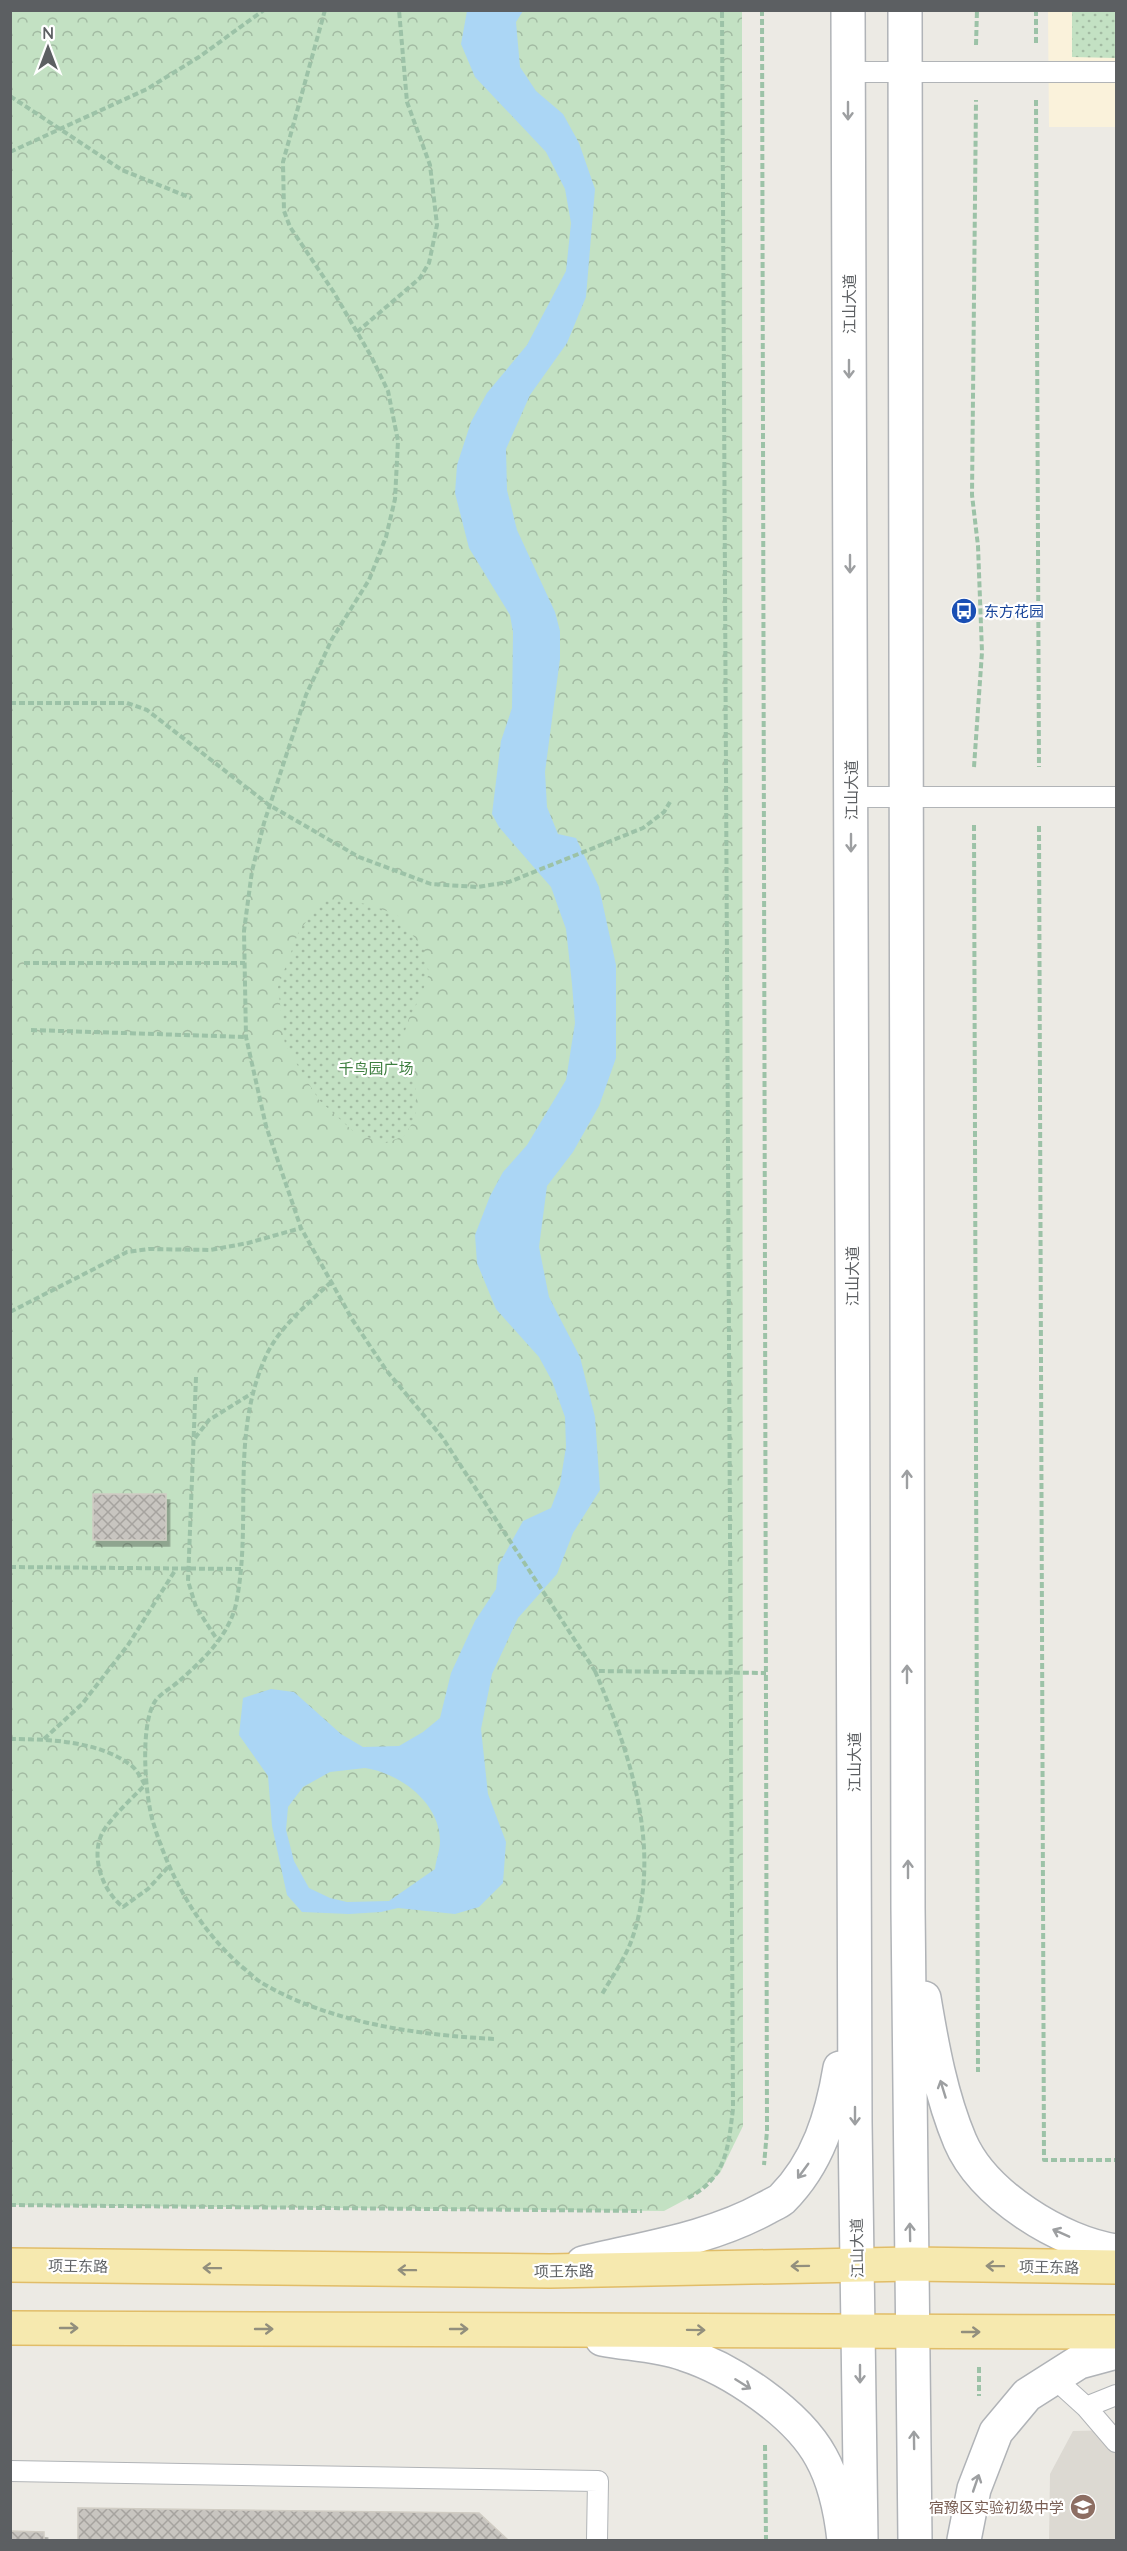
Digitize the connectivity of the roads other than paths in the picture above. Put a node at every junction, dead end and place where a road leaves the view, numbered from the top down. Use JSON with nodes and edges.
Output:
{"nodes":[{"id":1,"x":848,"y":10,"type":"edge"},
{"id":2,"x":905,"y":10,"type":"edge"},
{"id":3,"x":848,"y":72,"type":"junction"},
{"id":4,"x":905,"y":72,"type":"junction"},
{"id":5,"x":1116,"y":72,"type":"edge"},
{"id":6,"x":851,"y":797,"type":"junction"},
{"id":7,"x":906,"y":797,"type":"junction"},
{"id":8,"x":1116,"y":797,"type":"edge"},
{"id":9,"x":908,"y":1908,"type":"junction"},
{"id":10,"x":854,"y":1911,"type":"junction"},
{"id":11,"x":1116,"y":2251,"type":"edge"},
{"id":12,"x":911,"y":2264,"type":"junction"},
{"id":13,"x":10,"y":2265,"type":"edge"},
{"id":14,"x":858,"y":2265,"type":"junction"},
{"id":15,"x":1116,"y":2268,"type":"edge"},
{"id":16,"x":550,"y":2271,"type":"junction"},
{"id":17,"x":10,"y":2328,"type":"edge"},
{"id":18,"x":547,"y":2330,"type":"junction"},
{"id":19,"x":860,"y":2332,"type":"junction"},
{"id":20,"x":913,"y":2332,"type":"junction"},
{"id":21,"x":1116,"y":2332,"type":"edge"},
{"id":22,"x":1116,"y":2352,"type":"edge"},
{"id":23,"x":1054,"y":2378,"type":"junction"},
{"id":24,"x":1116,"y":2395,"type":"edge"},
{"id":25,"x":1086,"y":2406,"type":"junction"},
{"id":26,"x":1116,"y":2442,"type":"edge"},
{"id":27,"x":10,"y":2471,"type":"edge"},
{"id":28,"x":597,"y":2541,"type":"edge"},
{"id":29,"x":844,"y":2541,"type":"edge"},
{"id":30,"x":861,"y":2541,"type":"edge"},
{"id":31,"x":915,"y":2541,"type":"edge"},
{"id":32,"x":964,"y":2541,"type":"edge"}],
"edges":[{"from":1,"to":3,"type":"main road","name":"江山大道"},
{"from":2,"to":4,"type":"main road"},
{"from":3,"to":4,"type":"lane"},
{"from":3,"to":6,"type":"main road","name":"江山大道","one_way":true},
{"from":4,"to":5,"type":"lane"},
{"from":4,"to":7,"type":"main road"},
{"from":6,"to":7,"type":"lane"},
{"from":6,"to":10,"type":"main road","name":"江山大道","one_way":true},
{"from":7,"to":8,"type":"lane"},
{"from":9,"to":7,"type":"main road","one_way":true},
{"from":11,"to":9,"type":"main road","one_way":true},
{"from":12,"to":9,"type":"main road","one_way":true},
{"from":10,"to":14,"type":"main road","name":"江山大道","one_way":true},
{"from":10,"to":16,"type":"main road","one_way":true},
{"from":12,"to":14,"type":"main road","name":"项王东路"},
{"from":15,"to":12,"type":"main road","name":"项王东路","one_way":true},
{"from":12,"to":20,"type":"main road"},
{"from":16,"to":13,"type":"main road","name":"项王东路","one_way":true},
{"from":14,"to":16,"type":"main road","name":"项王东路","one_way":true},
{"from":14,"to":19,"type":"main road","name":"江山大道"},
{"from":17,"to":18,"type":"main road","one_way":true},
{"from":18,"to":19,"type":"main road","one_way":true},
{"from":18,"to":29,"type":"main road","one_way":true},
{"from":19,"to":20,"type":"main road"},
{"from":19,"to":30,"type":"main road","name":"江山大道","one_way":true},
{"from":20,"to":21,"type":"main road","one_way":true},
{"from":31,"to":20,"type":"main road","one_way":true},
{"from":22,"to":23,"type":"main road"},
{"from":23,"to":25,"type":"lane"},
{"from":32,"to":23,"type":"main road","one_way":true},
{"from":24,"to":25,"type":"lane"},
{"from":25,"to":26,"type":"lane"},
{"from":27,"to":28,"type":"lane"}]}
